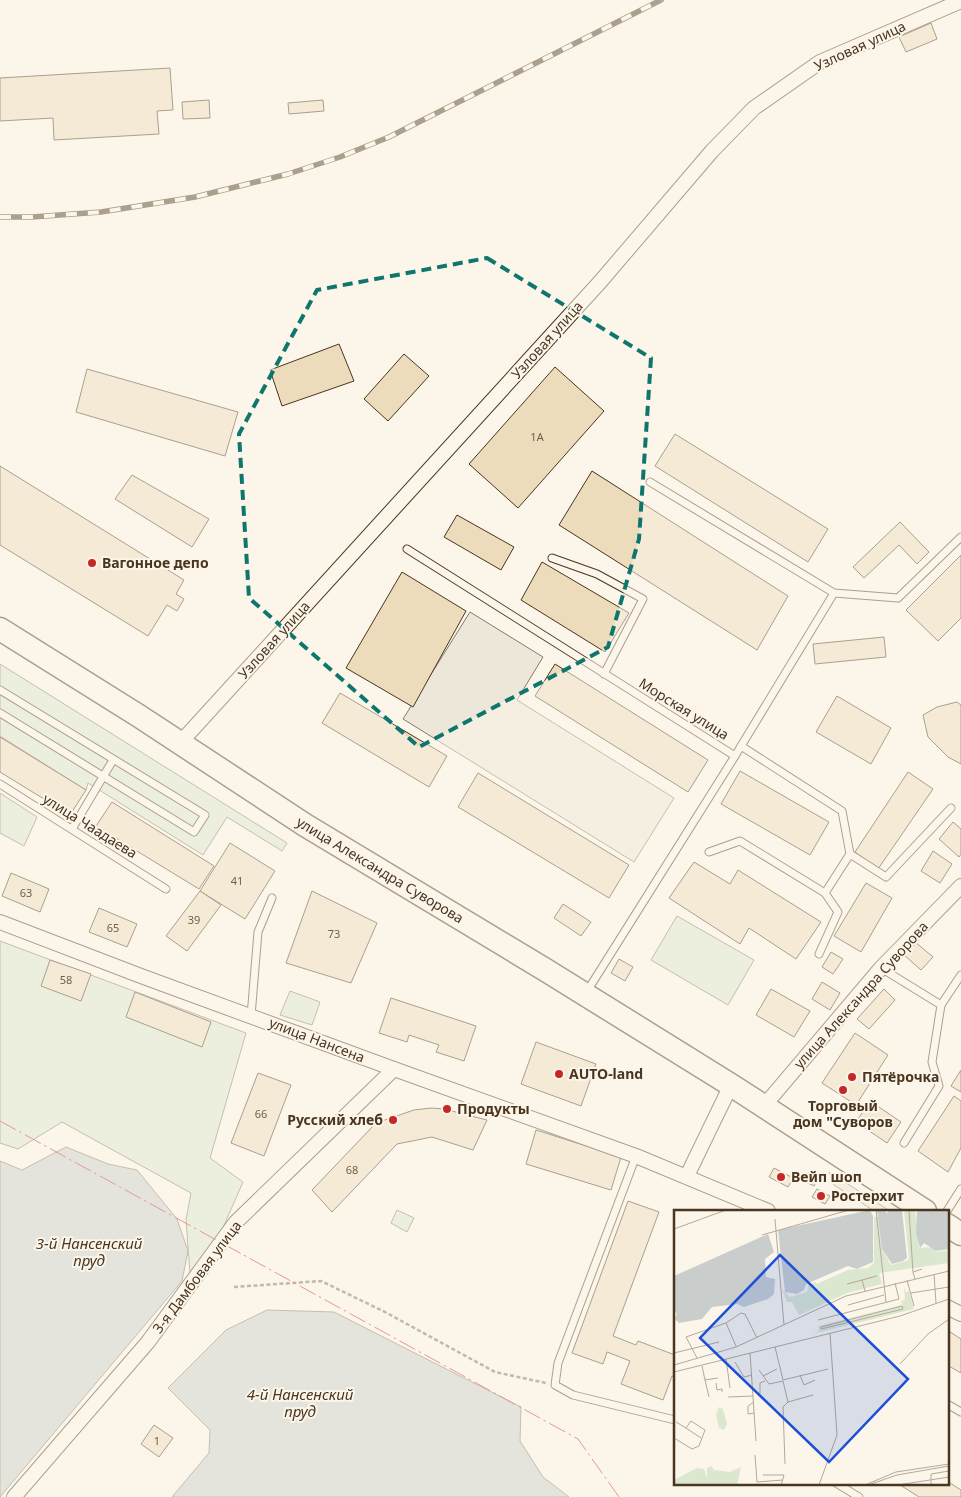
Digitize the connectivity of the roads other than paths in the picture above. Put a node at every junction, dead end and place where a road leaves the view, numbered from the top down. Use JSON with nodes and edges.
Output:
{"nodes":[{"id":1,"x":961,"y":1,"type":"edge"},
{"id":2,"x":650,"y":482,"type":"dead end"},
{"id":3,"x":961,"y":537,"type":"edge"},
{"id":4,"x":407,"y":549,"type":"dead end"},
{"id":5,"x":552,"y":558,"type":"dead end"},
{"id":6,"x":834,"y":593,"type":"junction"},
{"id":7,"x":0,"y":629,"type":"edge"},
{"id":8,"x":604,"y":674,"type":"junction"},
{"id":9,"x":0,"y":690,"type":"edge"},
{"id":10,"x":0,"y":713,"type":"edge"},
{"id":11,"x":180,"y":744,"type":"junction"},
{"id":12,"x":741,"y":746,"type":"junction"},
{"id":13,"x":735,"y":756,"type":"junction"},
{"id":14,"x":113,"y":760,"type":"junction"},
{"id":15,"x":104,"y":777,"type":"junction"},
{"id":16,"x":0,"y":784,"type":"edge"},
{"id":17,"x":951,"y":808,"type":"dead end"},
{"id":18,"x":72,"y":830,"type":"junction"},
{"id":19,"x":709,"y":852,"type":"dead end"},
{"id":20,"x":850,"y":854,"type":"junction"},
{"id":21,"x":961,"y":886,"type":"edge"},
{"id":22,"x":166,"y":889,"type":"dead end"},
{"id":23,"x":825,"y":893,"type":"junction"},
{"id":24,"x":272,"y":898,"type":"dead end"},
{"id":25,"x":0,"y":922,"type":"edge"},
{"id":26,"x":819,"y":954,"type":"dead end"},
{"id":27,"x":882,"y":968,"type":"junction"},
{"id":28,"x":961,"y":975,"type":"edge"},
{"id":29,"x":585,"y":995,"type":"junction"},
{"id":30,"x":941,"y":1005,"type":"junction"},
{"id":31,"x":251,"y":1016,"type":"junction"},
{"id":32,"x":394,"y":1069,"type":"junction"},
{"id":33,"x":731,"y":1085,"type":"junction"},
{"id":34,"x":764,"y":1106,"type":"junction"},
{"id":35,"x":904,"y":1143,"type":"dead end"},
{"id":36,"x":636,"y":1156,"type":"junction"},
{"id":37,"x":687,"y":1176,"type":"junction"},
{"id":38,"x":961,"y":1189,"type":"edge"},
{"id":39,"x":766,"y":1210,"type":"edge"},
{"id":40,"x":923,"y":1210,"type":"edge"},
{"id":41,"x":948,"y":1210,"type":"edge"},
{"id":42,"x":948,"y":1226,"type":"edge"},
{"id":43,"x":961,"y":1234,"type":"edge"},
{"id":44,"x":948,"y":1307,"type":"edge"},
{"id":45,"x":961,"y":1314,"type":"edge"},
{"id":46,"x":948,"y":1405,"type":"edge"},
{"id":47,"x":961,"y":1412,"type":"edge"},
{"id":48,"x":674,"y":1420,"type":"edge"},
{"id":49,"x":838,"y":1484,"type":"edge"},
{"id":50,"x":14,"y":1497,"type":"edge"},
{"id":51,"x":860,"y":1497,"type":"edge"}],
"edges":[{"from":1,"to":11,"type":"street","name":"Узловая улица"},
{"from":2,"to":6,"type":"lane"},
{"from":3,"to":6,"type":"lane"},
{"from":4,"to":8,"type":"lane","name":"Морская улица"},
{"from":5,"to":8,"type":"lane"},
{"from":6,"to":12,"type":"lane"},
{"from":7,"to":11,"type":"main road","name":"улица Александра Суворова"},
{"from":8,"to":13,"type":"lane","name":"Морская улица"},
{"from":9,"to":14,"type":"lane"},
{"from":10,"to":15,"type":"lane"},
{"from":11,"to":29,"type":"main road","name":"улица Александра Суворова"},
{"from":12,"to":13,"type":"lane"},
{"from":12,"to":20,"type":"lane"},
{"from":13,"to":29,"type":"lane","name":"Морская улица"},
{"from":14,"to":15,"type":"lane"},
{"from":14,"to":15,"type":"lane"},
{"from":15,"to":18,"type":"lane"},
{"from":16,"to":18,"type":"lane","name":"улица Чаадаева"},
{"from":17,"to":20,"type":"lane"},
{"from":18,"to":22,"type":"lane","name":"улица Чаадаева"},
{"from":19,"to":23,"type":"lane"},
{"from":20,"to":23,"type":"lane"},
{"from":21,"to":27,"type":"street","name":"улица Александра Суворова"},
{"from":23,"to":26,"type":"lane"},
{"from":24,"to":31,"type":"lane"},
{"from":25,"to":31,"type":"street","name":"улица Нансена"},
{"from":27,"to":30,"type":"lane"},
{"from":27,"to":34,"type":"street","name":"улица Александра Суворова"},
{"from":28,"to":30,"type":"lane"},
{"from":29,"to":33,"type":"main road","name":"улица Александра Суворова"},
{"from":30,"to":35,"type":"lane"},
{"from":31,"to":32,"type":"street","name":"улица Нансена"},
{"from":32,"to":36,"type":"street","name":"улица Нансена"},
{"from":32,"to":50,"type":"street","name":"3-я Дамбовая улица"},
{"from":33,"to":34,"type":"main road","name":"улица Александра Суворова"},
{"from":33,"to":37,"type":"street"},
{"from":34,"to":40,"type":"main road","name":"улица Александра Суворова"},
{"from":36,"to":37,"type":"street","name":"улица Нансена"},
{"from":36,"to":48,"type":"lane"},
{"from":37,"to":39,"type":"street","name":"улица Нансена"},
{"from":38,"to":41,"type":"lane"},
{"from":42,"to":43,"type":"main road"},
{"from":44,"to":45,"type":"street"},
{"from":46,"to":47,"type":"lane"},
{"from":49,"to":51,"type":"lane"}]}
